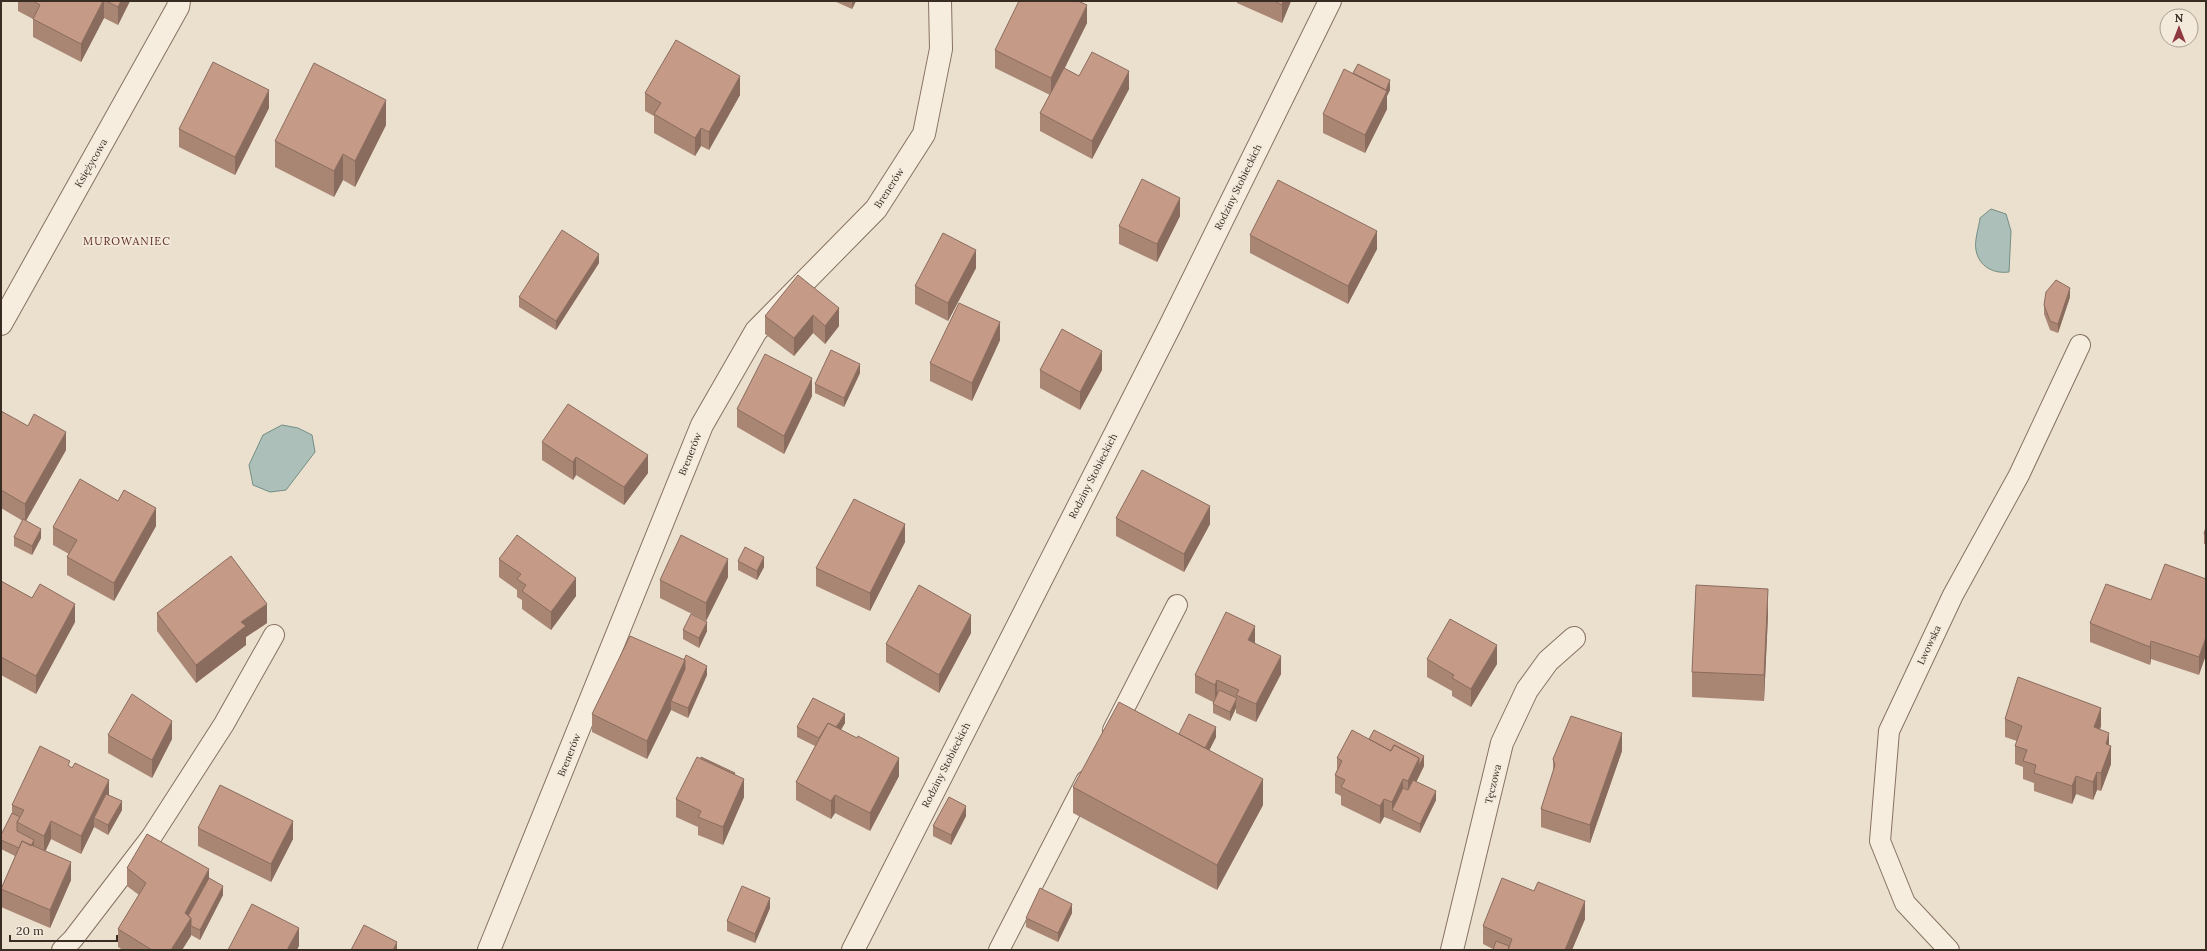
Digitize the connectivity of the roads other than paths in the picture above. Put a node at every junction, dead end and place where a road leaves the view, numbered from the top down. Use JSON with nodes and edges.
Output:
{"nodes":[{"id":1,"x":178,"y":1,"type":"edge"},
{"id":2,"x":940,"y":1,"type":"edge"},
{"id":3,"x":1330,"y":1,"type":"edge"},
{"id":4,"x":1,"y":324,"type":"edge"},
{"id":5,"x":2080,"y":345,"type":"dead end"},
{"id":6,"x":1177,"y":605,"type":"dead end"},
{"id":7,"x":274,"y":635,"type":"dead end"},
{"id":8,"x":1574,"y":638,"type":"dead end"},
{"id":9,"x":1104,"y":746,"type":"edge"},
{"id":10,"x":1094,"y":767,"type":"edge"},
{"id":11,"x":62,"y":950,"type":"edge"},
{"id":12,"x":489,"y":950,"type":"edge"},
{"id":13,"x":853,"y":950,"type":"edge"},
{"id":14,"x":999,"y":950,"type":"edge"},
{"id":15,"x":1452,"y":950,"type":"edge"},
{"id":16,"x":1949,"y":950,"type":"edge"}],
"edges":[{"from":1,"to":4,"type":"street","name":"Księżycowa"},
{"from":2,"to":12,"type":"street","name":"Brenerów"},
{"from":3,"to":13,"type":"street","name":"Rodziny Stobieckich"},
{"from":5,"to":16,"type":"lane","name":"Lwowska"},
{"from":6,"to":9,"type":"lane"},
{"from":7,"to":11,"type":"lane"},
{"from":8,"to":15,"type":"street","name":"Tęczowa"},
{"from":10,"to":14,"type":"lane"}]}
